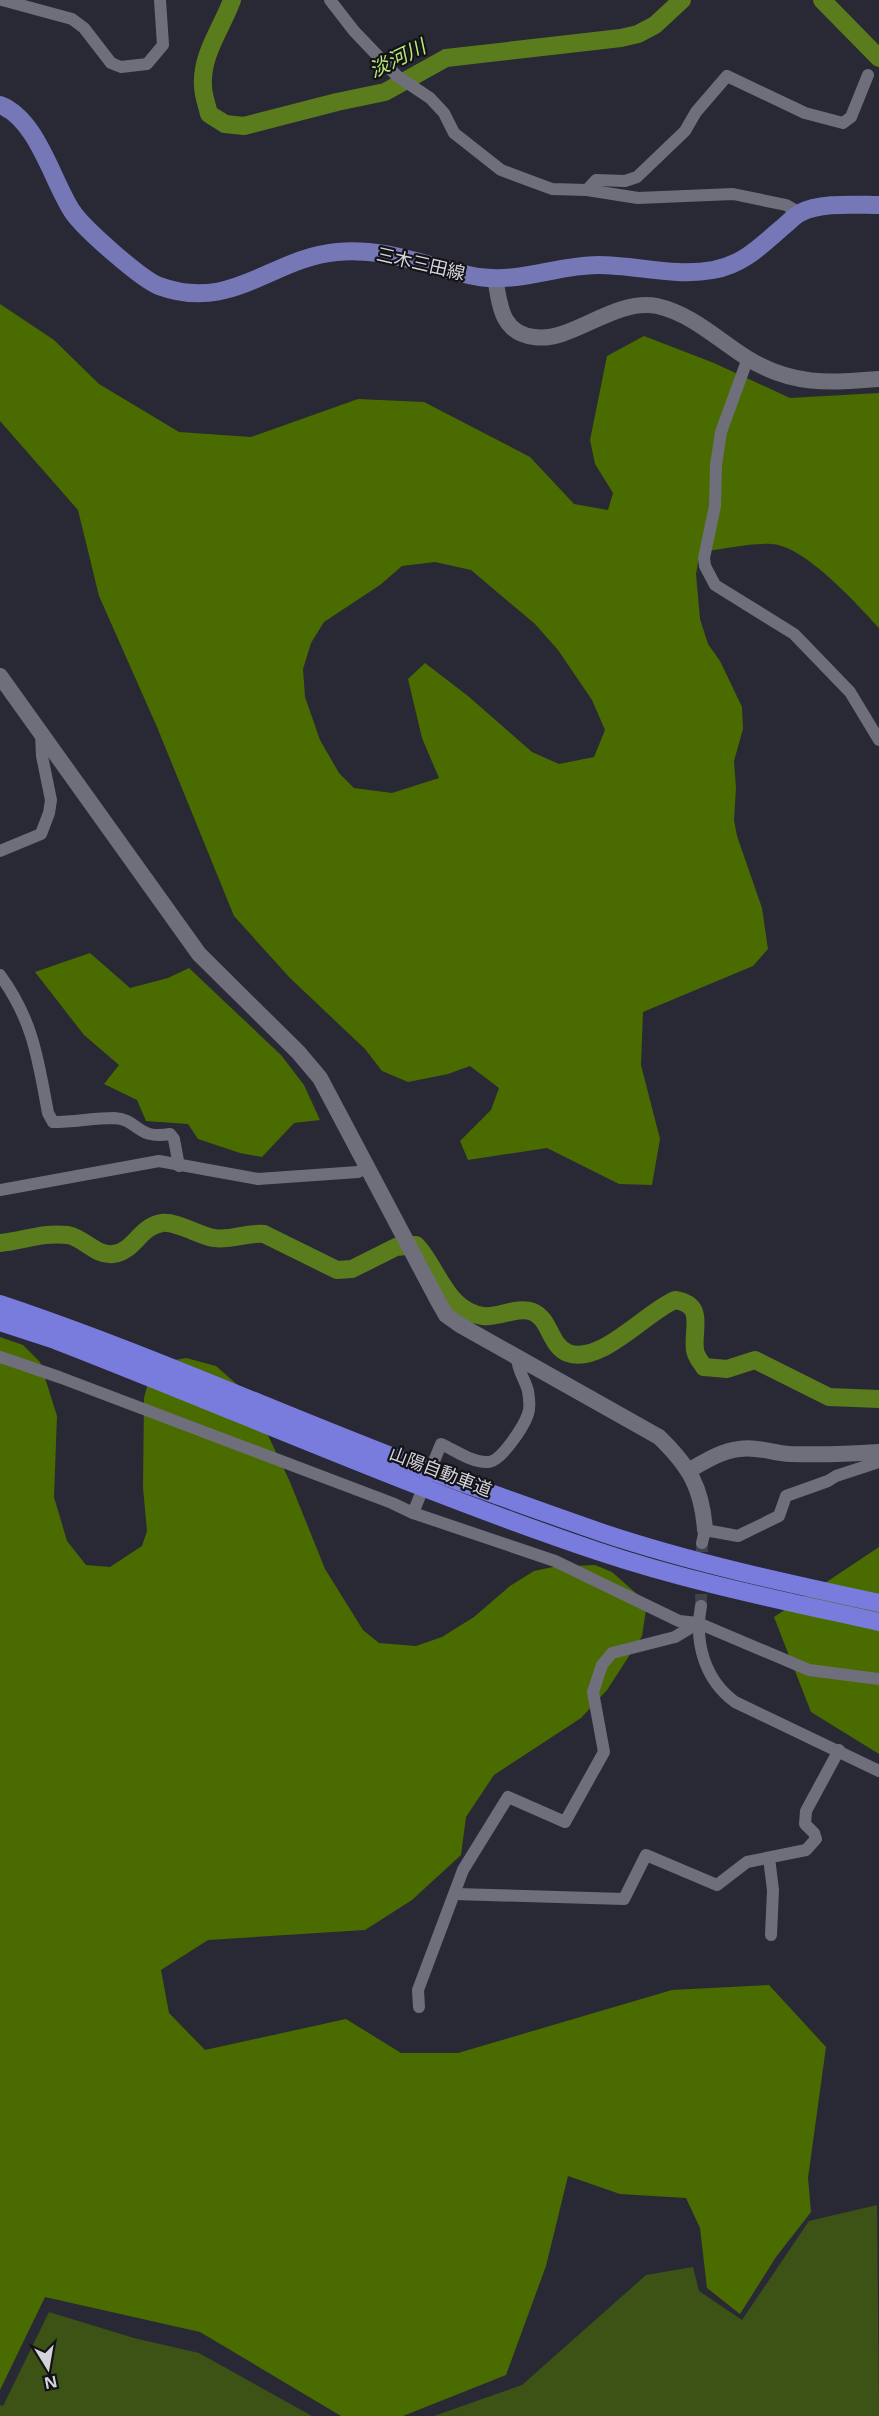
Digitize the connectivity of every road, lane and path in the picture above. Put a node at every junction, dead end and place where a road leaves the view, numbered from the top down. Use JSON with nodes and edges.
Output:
{"nodes":[{"id":1,"x":2,"y":0,"type":"edge"},
{"id":2,"x":159,"y":0,"type":"edge"},
{"id":3,"x":330,"y":0,"type":"edge"},
{"id":4,"x":868,"y":75,"type":"dead end"},
{"id":5,"x":0,"y":105,"type":"edge"},
{"id":6,"x":587,"y":190,"type":"junction"},
{"id":7,"x":879,"y":205,"type":"edge"},
{"id":8,"x":800,"y":213,"type":"junction"},
{"id":9,"x":495,"y":278,"type":"junction"},
{"id":10,"x":748,"y":358,"type":"junction"},
{"id":11,"x":879,"y":379,"type":"edge"},
{"id":12,"x":0,"y":676,"type":"edge"},
{"id":13,"x":41,"y":732,"type":"junction"},
{"id":14,"x":879,"y":740,"type":"edge"},
{"id":15,"x":0,"y":851,"type":"edge"},
{"id":16,"x":0,"y":975,"type":"edge"},
{"id":17,"x":178,"y":1166,"type":"junction"},
{"id":18,"x":367,"y":1167,"type":"junction"},
{"id":19,"x":0,"y":1190,"type":"edge"},
{"id":20,"x":0,"y":1304,"type":"edge"},
{"id":21,"x":0,"y":1322,"type":"edge"},
{"id":22,"x":0,"y":1357,"type":"edge"},
{"id":23,"x":517,"y":1357,"type":"junction"},
{"id":24,"x":879,"y":1452,"type":"edge"},
{"id":25,"x":879,"y":1462,"type":"edge"},
{"id":26,"x":688,"y":1471,"type":"junction"},
{"id":27,"x":414,"y":1510,"type":"junction"},
{"id":28,"x":704,"y":1537,"type":"joint"},
{"id":29,"x":879,"y":1603,"type":"edge"},
{"id":30,"x":701,"y":1606,"type":"tunnel mouth"},
{"id":31,"x":879,"y":1622,"type":"edge"},
{"id":32,"x":698,"y":1623,"type":"junction"},
{"id":33,"x":879,"y":1679,"type":"edge"},
{"id":34,"x":839,"y":1750,"type":"junction"},
{"id":35,"x":879,"y":1771,"type":"edge"},
{"id":36,"x":769,"y":1858,"type":"junction"},
{"id":37,"x":455,"y":1894,"type":"junction"},
{"id":38,"x":771,"y":1935,"type":"dead end"},
{"id":39,"x":420,"y":2007,"type":"dead end"}],
"edges":[{"from":1,"to":2,"type":"street"},
{"from":3,"to":6,"type":"street"},
{"from":4,"to":6,"type":"street"},
{"from":5,"to":9,"type":"main road","name":"三木三田線"},
{"from":6,"to":8,"type":"street"},
{"from":7,"to":8,"type":"main road","name":"三木三田線"},
{"from":8,"to":9,"type":"main road","name":"三木三田線"},
{"from":9,"to":10,"type":"street"},
{"from":10,"to":11,"type":"street"},
{"from":10,"to":14,"type":"street"},
{"from":12,"to":13,"type":"street"},
{"from":13,"to":15,"type":"street"},
{"from":13,"to":18,"type":"street"},
{"from":16,"to":17,"type":"street"},
{"from":17,"to":18,"type":"street"},
{"from":17,"to":19,"type":"street"},
{"from":18,"to":23,"type":"street"},
{"from":20,"to":29,"type":"highway","name":"山陽自動車道"},
{"from":21,"to":31,"type":"highway","name":"山陽自動車道"},
{"from":22,"to":27,"type":"street"},
{"from":23,"to":26,"type":"street"},
{"from":23,"to":27,"type":"street"},
{"from":24,"to":26,"type":"street"},
{"from":25,"to":28,"type":"street"},
{"from":26,"to":28,"type":"street"},
{"from":27,"to":32,"type":"street"},
{"from":30,"to":32,"type":"street"},
{"from":32,"to":33,"type":"street"},
{"from":32,"to":34,"type":"street"},
{"from":32,"to":37,"type":"street"},
{"from":34,"to":35,"type":"street"},
{"from":34,"to":36,"type":"street"},
{"from":36,"to":37,"type":"street"},
{"from":36,"to":38,"type":"street"},
{"from":37,"to":39,"type":"street"}]}
